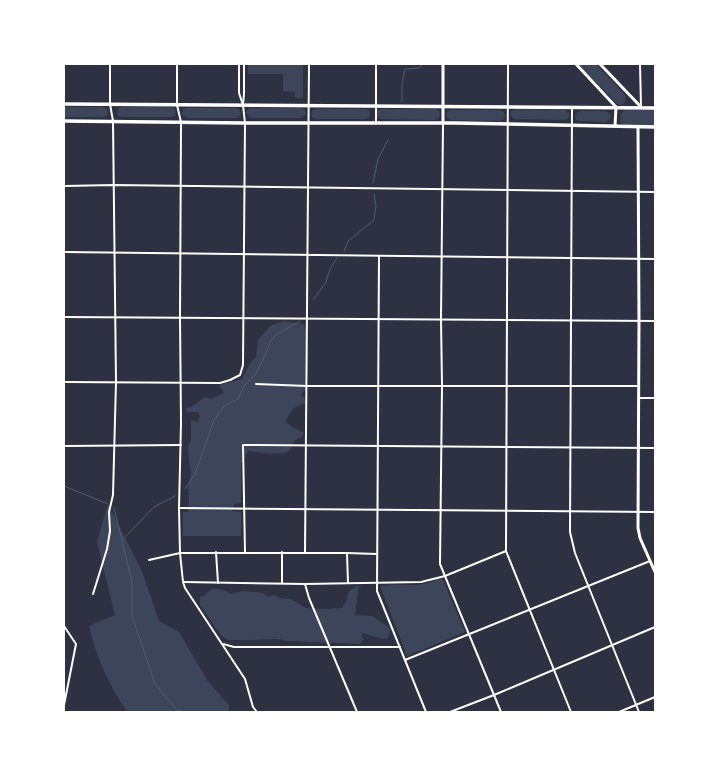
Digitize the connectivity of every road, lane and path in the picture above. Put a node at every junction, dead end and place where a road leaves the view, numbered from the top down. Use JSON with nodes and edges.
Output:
{"nodes":[{"id":1,"x":110,"y":64,"type":"edge"},
{"id":2,"x":177,"y":64,"type":"edge"},
{"id":3,"x":239,"y":64,"type":"edge"},
{"id":4,"x":244,"y":64,"type":"edge"},
{"id":5,"x":309,"y":64,"type":"edge"},
{"id":6,"x":376,"y":64,"type":"edge"},
{"id":7,"x":443,"y":64,"type":"edge"},
{"id":8,"x":508,"y":64,"type":"edge"},
{"id":9,"x":576,"y":64,"type":"edge"},
{"id":10,"x":600,"y":64,"type":"edge"},
{"id":11,"x":640,"y":64,"type":"edge"},
{"id":12,"x":64,"y":104,"type":"edge"},
{"id":13,"x":110,"y":104,"type":"junction"},
{"id":14,"x":177,"y":105,"type":"junction"},
{"id":15,"x":243,"y":105,"type":"junction"},
{"id":16,"x":309,"y":106,"type":"junction"},
{"id":17,"x":376,"y":106,"type":"junction"},
{"id":18,"x":443,"y":107,"type":"junction"},
{"id":19,"x":508,"y":107,"type":"junction"},
{"id":20,"x":641,"y":107,"type":"junction"},
{"id":21,"x":572,"y":108,"type":"junction"},
{"id":22,"x":616,"y":108,"type":"junction"},
{"id":23,"x":655,"y":108,"type":"edge"},
{"id":24,"x":64,"y":121,"type":"edge"},
{"id":25,"x":113,"y":121,"type":"junction"},
{"id":26,"x":181,"y":122,"type":"junction"},
{"id":27,"x":245,"y":123,"type":"junction"},
{"id":28,"x":308,"y":123,"type":"junction"},
{"id":29,"x":376,"y":123,"type":"junction"},
{"id":30,"x":443,"y":123,"type":"junction"},
{"id":31,"x":508,"y":124,"type":"junction"},
{"id":32,"x":572,"y":125,"type":"junction"},
{"id":33,"x":615,"y":126,"type":"junction"},
{"id":34,"x":638,"y":127,"type":"junction"},
{"id":35,"x":655,"y":127,"type":"edge"},
{"id":36,"x":114,"y":185,"type":"junction"},
{"id":37,"x":64,"y":186,"type":"edge"},
{"id":38,"x":181,"y":186,"type":"junction"},
{"id":39,"x":244,"y":187,"type":"junction"},
{"id":40,"x":308,"y":188,"type":"junction"},
{"id":41,"x":443,"y":189,"type":"junction"},
{"id":42,"x":508,"y":190,"type":"junction"},
{"id":43,"x":571,"y":191,"type":"junction"},
{"id":44,"x":639,"y":191,"type":"junction"},
{"id":45,"x":655,"y":192,"type":"edge"},
{"id":46,"x":64,"y":252,"type":"edge"},
{"id":47,"x":115,"y":253,"type":"junction"},
{"id":48,"x":180,"y":254,"type":"junction"},
{"id":49,"x":244,"y":255,"type":"junction"},
{"id":50,"x":308,"y":255,"type":"junction"},
{"id":51,"x":379,"y":256,"type":"junction"},
{"id":52,"x":442,"y":257,"type":"junction"},
{"id":53,"x":507,"y":258,"type":"junction"},
{"id":54,"x":570,"y":258,"type":"junction"},
{"id":55,"x":638,"y":259,"type":"junction"},
{"id":56,"x":655,"y":259,"type":"edge"},
{"id":57,"x":64,"y":317,"type":"edge"},
{"id":58,"x":115,"y":317,"type":"junction"},
{"id":59,"x":180,"y":318,"type":"junction"},
{"id":60,"x":243,"y":318,"type":"junction"},
{"id":61,"x":307,"y":319,"type":"junction"},
{"id":62,"x":378,"y":319,"type":"junction"},
{"id":63,"x":441,"y":320,"type":"junction"},
{"id":64,"x":507,"y":320,"type":"junction"},
{"id":65,"x":570,"y":321,"type":"junction"},
{"id":66,"x":639,"y":321,"type":"junction"},
{"id":67,"x":655,"y":321,"type":"edge"},
{"id":68,"x":64,"y":382,"type":"edge"},
{"id":69,"x":116,"y":382,"type":"junction"},
{"id":70,"x":181,"y":383,"type":"junction"},
{"id":71,"x":256,"y":384,"type":"dead end"},
{"id":72,"x":307,"y":386,"type":"junction"},
{"id":73,"x":378,"y":386,"type":"junction"},
{"id":74,"x":442,"y":386,"type":"junction"},
{"id":75,"x":507,"y":386,"type":"junction"},
{"id":76,"x":570,"y":386,"type":"junction"},
{"id":77,"x":639,"y":386,"type":"junction"},
{"id":78,"x":639,"y":398,"type":"junction"},
{"id":79,"x":655,"y":398,"type":"edge"},
{"id":80,"x":181,"y":445,"type":"junction"},
{"id":81,"x":64,"y":446,"type":"edge"},
{"id":82,"x":114,"y":446,"type":"junction"},
{"id":83,"x":306,"y":446,"type":"junction"},
{"id":84,"x":378,"y":446,"type":"junction"},
{"id":85,"x":442,"y":447,"type":"junction"},
{"id":86,"x":506,"y":448,"type":"junction"},
{"id":87,"x":570,"y":448,"type":"junction"},
{"id":88,"x":638,"y":448,"type":"junction"},
{"id":89,"x":655,"y":448,"type":"edge"},
{"id":90,"x":179,"y":508,"type":"junction"},
{"id":91,"x":244,"y":509,"type":"junction"},
{"id":92,"x":306,"y":509,"type":"junction"},
{"id":93,"x":378,"y":510,"type":"junction"},
{"id":94,"x":441,"y":511,"type":"junction"},
{"id":95,"x":506,"y":511,"type":"junction"},
{"id":96,"x":570,"y":511,"type":"junction"},
{"id":97,"x":638,"y":512,"type":"junction"},
{"id":98,"x":655,"y":512,"type":"edge"},
{"id":99,"x":506,"y":551,"type":"junction"},
{"id":100,"x":216,"y":552,"type":"junction"},
{"id":101,"x":245,"y":552,"type":"junction"},
{"id":102,"x":282,"y":552,"type":"junction"},
{"id":103,"x":180,"y":553,"type":"junction"},
{"id":104,"x":305,"y":553,"type":"junction"},
{"id":105,"x":347,"y":553,"type":"junction"},
{"id":106,"x":377,"y":554,"type":"junction"},
{"id":107,"x":149,"y":560,"type":"dead end"},
{"id":108,"x":650,"y":561,"type":"junction"},
{"id":109,"x":655,"y":572,"type":"edge"},
{"id":110,"x":445,"y":576,"type":"junction"},
{"id":111,"x":183,"y":582,"type":"junction"},
{"id":112,"x":377,"y":582,"type":"junction"},
{"id":113,"x":218,"y":583,"type":"junction"},
{"id":114,"x":282,"y":583,"type":"junction"},
{"id":115,"x":348,"y":583,"type":"junction"},
{"id":116,"x":305,"y":584,"type":"junction"},
{"id":117,"x":588,"y":586,"type":"junction"},
{"id":118,"x":93,"y":594,"type":"dead end"},
{"id":119,"x":528,"y":609,"type":"junction"},
{"id":120,"x":64,"y":626,"type":"edge"},
{"id":121,"x":655,"y":627,"type":"edge"},
{"id":122,"x":468,"y":634,"type":"junction"},
{"id":123,"x":222,"y":644,"type":"junction"},
{"id":124,"x":612,"y":645,"type":"junction"},
{"id":125,"x":330,"y":646,"type":"junction"},
{"id":126,"x":400,"y":647,"type":"junction"},
{"id":127,"x":405,"y":660,"type":"junction"},
{"id":128,"x":554,"y":670,"type":"junction"},
{"id":129,"x":494,"y":695,"type":"junction"},
{"id":130,"x":655,"y":697,"type":"edge"},
{"id":131,"x":64,"y":705,"type":"edge"},
{"id":132,"x":636,"y":705,"type":"junction"},
{"id":133,"x":256,"y":712,"type":"edge"},
{"id":134,"x":357,"y":712,"type":"edge"},
{"id":135,"x":426,"y":712,"type":"edge"},
{"id":136,"x":450,"y":712,"type":"edge"},
{"id":137,"x":501,"y":712,"type":"edge"},
{"id":138,"x":571,"y":712,"type":"edge"},
{"id":139,"x":619,"y":712,"type":"edge"},
{"id":140,"x":639,"y":712,"type":"edge"}],
"edges":[{"from":1,"to":13,"type":"street"},
{"from":2,"to":14,"type":"street"},
{"from":3,"to":15,"type":"street"},
{"from":4,"to":15,"type":"street"},
{"from":5,"to":16,"type":"street"},
{"from":6,"to":17,"type":"street"},
{"from":7,"to":18,"type":"main road"},
{"from":8,"to":19,"type":"street"},
{"from":9,"to":22,"type":"main road"},
{"from":10,"to":20,"type":"main road"},
{"from":11,"to":20,"type":"street"},
{"from":12,"to":13,"type":"main road"},
{"from":13,"to":14,"type":"main road"},
{"from":13,"to":25,"type":"street"},
{"from":14,"to":15,"type":"main road"},
{"from":14,"to":26,"type":"street"},
{"from":15,"to":16,"type":"main road"},
{"from":15,"to":27,"type":"street"},
{"from":16,"to":17,"type":"main road"},
{"from":16,"to":28,"type":"street"},
{"from":17,"to":18,"type":"main road"},
{"from":17,"to":29,"type":"street"},
{"from":18,"to":19,"type":"main road"},
{"from":18,"to":30,"type":"main road"},
{"from":19,"to":21,"type":"main road"},
{"from":19,"to":31,"type":"street"},
{"from":20,"to":22,"type":"main road"},
{"from":20,"to":23,"type":"main road"},
{"from":21,"to":22,"type":"main road"},
{"from":21,"to":32,"type":"street"},
{"from":22,"to":33,"type":"main road"},
{"from":24,"to":25,"type":"main road"},
{"from":25,"to":26,"type":"main road"},
{"from":25,"to":36,"type":"street"},
{"from":26,"to":27,"type":"main road"},
{"from":26,"to":38,"type":"street"},
{"from":27,"to":28,"type":"main road"},
{"from":27,"to":39,"type":"street"},
{"from":28,"to":29,"type":"main road"},
{"from":28,"to":40,"type":"street"},
{"from":29,"to":30,"type":"main road"},
{"from":30,"to":31,"type":"main road"},
{"from":30,"to":41,"type":"street"},
{"from":31,"to":32,"type":"main road"},
{"from":31,"to":42,"type":"street"},
{"from":32,"to":33,"type":"main road"},
{"from":32,"to":43,"type":"street"},
{"from":33,"to":34,"type":"main road"},
{"from":34,"to":35,"type":"main road"},
{"from":34,"to":44,"type":"main road"},
{"from":36,"to":37,"type":"street"},
{"from":36,"to":38,"type":"street"},
{"from":36,"to":47,"type":"street"},
{"from":38,"to":39,"type":"street"},
{"from":38,"to":48,"type":"street"},
{"from":39,"to":40,"type":"street"},
{"from":39,"to":49,"type":"street"},
{"from":40,"to":41,"type":"street"},
{"from":40,"to":50,"type":"street"},
{"from":41,"to":42,"type":"street"},
{"from":41,"to":52,"type":"street"},
{"from":42,"to":43,"type":"street"},
{"from":42,"to":53,"type":"street"},
{"from":43,"to":44,"type":"street"},
{"from":43,"to":54,"type":"street"},
{"from":44,"to":45,"type":"street"},
{"from":44,"to":55,"type":"main road"},
{"from":46,"to":47,"type":"street"},
{"from":47,"to":48,"type":"street"},
{"from":47,"to":58,"type":"street"},
{"from":48,"to":49,"type":"street"},
{"from":48,"to":59,"type":"street"},
{"from":49,"to":50,"type":"street"},
{"from":49,"to":60,"type":"street"},
{"from":50,"to":51,"type":"street"},
{"from":50,"to":61,"type":"street"},
{"from":51,"to":52,"type":"street"},
{"from":51,"to":62,"type":"street"},
{"from":52,"to":53,"type":"street"},
{"from":52,"to":63,"type":"street"},
{"from":53,"to":54,"type":"street"},
{"from":53,"to":64,"type":"street"},
{"from":54,"to":55,"type":"street"},
{"from":54,"to":65,"type":"street"},
{"from":55,"to":56,"type":"street"},
{"from":55,"to":66,"type":"main road"},
{"from":57,"to":58,"type":"street"},
{"from":58,"to":59,"type":"street"},
{"from":58,"to":69,"type":"street"},
{"from":59,"to":60,"type":"street"},
{"from":59,"to":70,"type":"street"},
{"from":60,"to":61,"type":"street"},
{"from":60,"to":70,"type":"street"},
{"from":61,"to":62,"type":"street"},
{"from":61,"to":72,"type":"street"},
{"from":62,"to":63,"type":"street"},
{"from":62,"to":73,"type":"street"},
{"from":63,"to":64,"type":"street"},
{"from":63,"to":74,"type":"street"},
{"from":64,"to":65,"type":"street"},
{"from":64,"to":75,"type":"street"},
{"from":65,"to":66,"type":"street"},
{"from":65,"to":76,"type":"street"},
{"from":66,"to":67,"type":"street"},
{"from":66,"to":77,"type":"main road"},
{"from":68,"to":69,"type":"street"},
{"from":69,"to":70,"type":"street"},
{"from":69,"to":82,"type":"street"},
{"from":70,"to":80,"type":"street"},
{"from":71,"to":72,"type":"street"},
{"from":72,"to":73,"type":"street"},
{"from":72,"to":83,"type":"street"},
{"from":73,"to":74,"type":"street"},
{"from":73,"to":84,"type":"street"},
{"from":74,"to":75,"type":"street"},
{"from":74,"to":85,"type":"street"},
{"from":75,"to":76,"type":"street"},
{"from":75,"to":86,"type":"street"},
{"from":76,"to":77,"type":"street"},
{"from":76,"to":87,"type":"street"},
{"from":77,"to":78,"type":"main road"},
{"from":78,"to":79,"type":"street"},
{"from":78,"to":88,"type":"main road"},
{"from":80,"to":82,"type":"street"},
{"from":80,"to":90,"type":"street"},
{"from":81,"to":82,"type":"street"},
{"from":82,"to":118,"type":"street"},
{"from":83,"to":84,"type":"street"},
{"from":83,"to":91,"type":"street"},
{"from":83,"to":92,"type":"street"},
{"from":84,"to":85,"type":"street"},
{"from":84,"to":93,"type":"street"},
{"from":85,"to":86,"type":"street"},
{"from":85,"to":94,"type":"street"},
{"from":86,"to":87,"type":"street"},
{"from":86,"to":95,"type":"street"},
{"from":87,"to":88,"type":"street"},
{"from":87,"to":96,"type":"street"},
{"from":88,"to":89,"type":"street"},
{"from":88,"to":97,"type":"main road"},
{"from":90,"to":91,"type":"street"},
{"from":90,"to":103,"type":"street"},
{"from":91,"to":92,"type":"street"},
{"from":91,"to":101,"type":"street"},
{"from":92,"to":93,"type":"street"},
{"from":92,"to":104,"type":"street"},
{"from":93,"to":94,"type":"street"},
{"from":93,"to":106,"type":"street"},
{"from":94,"to":95,"type":"street"},
{"from":94,"to":110,"type":"street"},
{"from":95,"to":96,"type":"street"},
{"from":95,"to":99,"type":"street"},
{"from":96,"to":97,"type":"street"},
{"from":96,"to":117,"type":"street"},
{"from":97,"to":98,"type":"street"},
{"from":97,"to":108,"type":"main road"},
{"from":99,"to":110,"type":"street"},
{"from":99,"to":119,"type":"street"},
{"from":100,"to":101,"type":"street"},
{"from":100,"to":103,"type":"street"},
{"from":100,"to":113,"type":"street"},
{"from":101,"to":102,"type":"street"},
{"from":102,"to":104,"type":"street"},
{"from":102,"to":114,"type":"street"},
{"from":103,"to":107,"type":"street"},
{"from":103,"to":111,"type":"street"},
{"from":104,"to":105,"type":"street"},
{"from":105,"to":106,"type":"street"},
{"from":105,"to":115,"type":"street"},
{"from":106,"to":112,"type":"street"},
{"from":108,"to":109,"type":"main road"},
{"from":108,"to":117,"type":"street"},
{"from":110,"to":112,"type":"street"},
{"from":110,"to":122,"type":"street"},
{"from":111,"to":113,"type":"street"},
{"from":111,"to":123,"type":"street"},
{"from":112,"to":115,"type":"street"},
{"from":112,"to":126,"type":"street"},
{"from":113,"to":114,"type":"street"},
{"from":114,"to":116,"type":"street"},
{"from":115,"to":116,"type":"street"},
{"from":116,"to":125,"type":"street"},
{"from":117,"to":119,"type":"street"},
{"from":117,"to":124,"type":"street"},
{"from":119,"to":122,"type":"street"},
{"from":119,"to":128,"type":"street"},
{"from":120,"to":131,"type":"street"},
{"from":121,"to":124,"type":"street"},
{"from":122,"to":127,"type":"street"},
{"from":122,"to":129,"type":"street"},
{"from":123,"to":125,"type":"street"},
{"from":123,"to":133,"type":"street"},
{"from":124,"to":128,"type":"street"},
{"from":124,"to":132,"type":"street"},
{"from":125,"to":126,"type":"street"},
{"from":125,"to":134,"type":"street"},
{"from":126,"to":127,"type":"street"},
{"from":127,"to":135,"type":"street"},
{"from":128,"to":129,"type":"street"},
{"from":128,"to":138,"type":"street"},
{"from":129,"to":136,"type":"street"},
{"from":129,"to":137,"type":"street"},
{"from":130,"to":132,"type":"street"},
{"from":132,"to":139,"type":"street"},
{"from":132,"to":140,"type":"street"}]}
